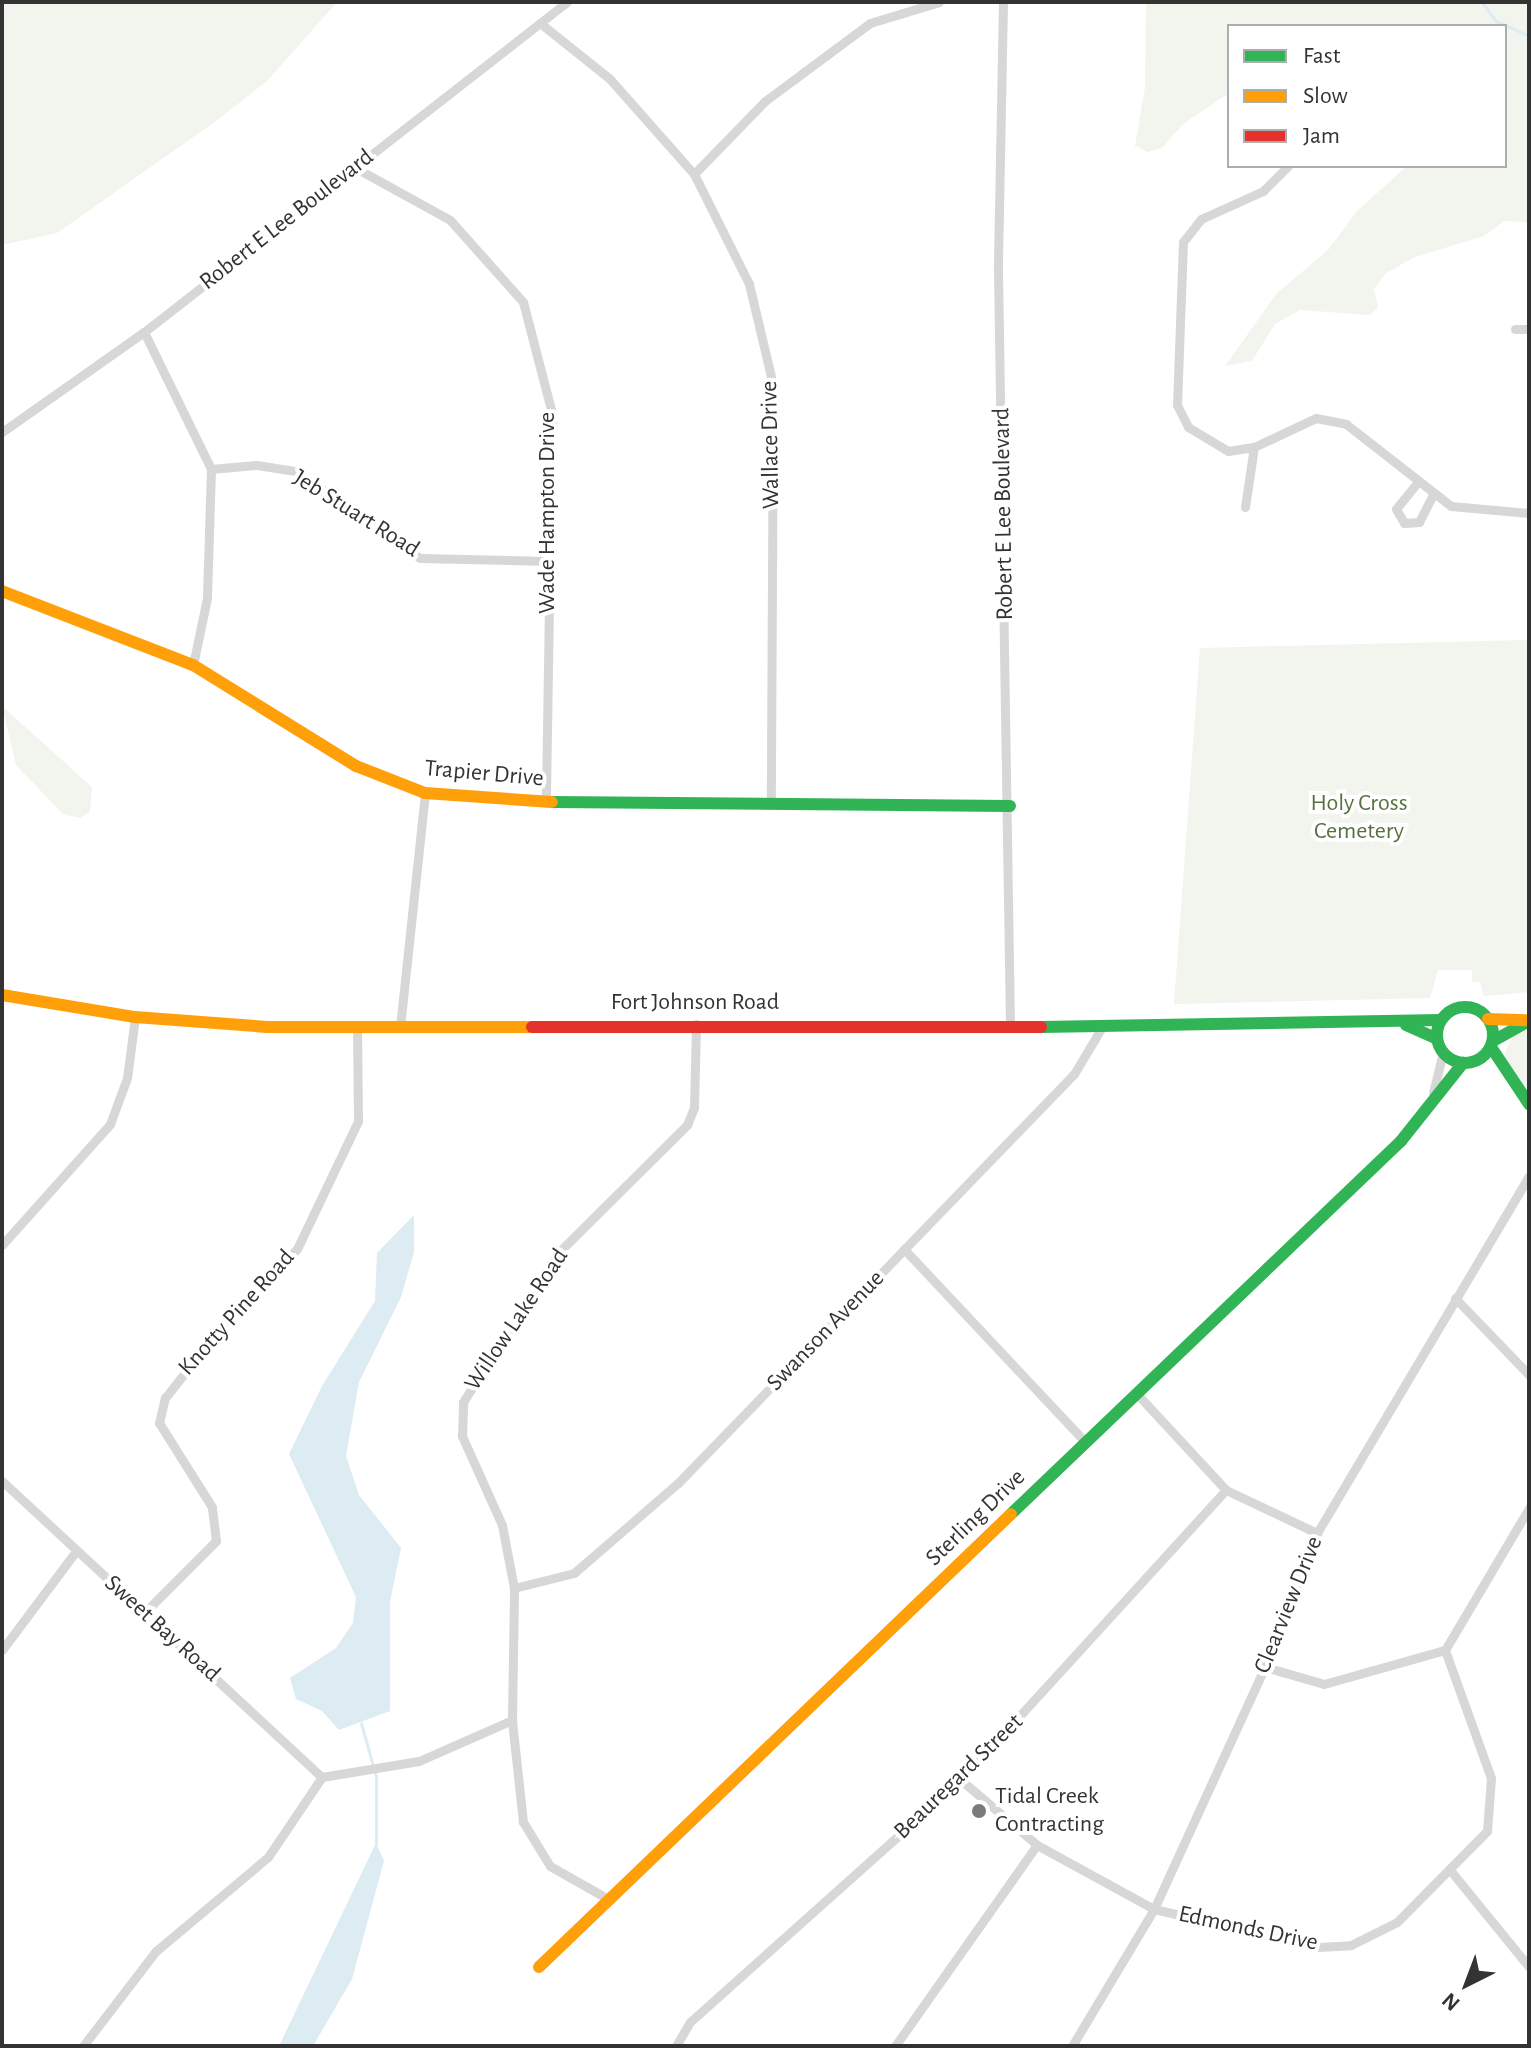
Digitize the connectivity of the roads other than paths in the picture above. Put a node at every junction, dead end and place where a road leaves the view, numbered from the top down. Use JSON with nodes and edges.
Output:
{"nodes":[{"id":1,"x":567,"y":2,"type":"edge"},
{"id":2,"x":939,"y":2,"type":"edge"},
{"id":3,"x":1003,"y":2,"type":"edge"},
{"id":4,"x":540,"y":23,"type":"junction"},
{"id":5,"x":354,"y":167,"type":"junction"},
{"id":6,"x":1286,"y":168,"type":"edge"},
{"id":7,"x":694,"y":174,"type":"junction"},
{"id":8,"x":1515,"y":329,"type":"dead end"},
{"id":9,"x":1529,"y":329,"type":"edge"},
{"id":10,"x":144,"y":332,"type":"junction"},
{"id":11,"x":2,"y":432,"type":"edge"},
{"id":12,"x":1254,"y":447,"type":"junction"},
{"id":13,"x":211,"y":469,"type":"junction"},
{"id":14,"x":1417,"y":483,"type":"junction"},
{"id":15,"x":1433,"y":495,"type":"junction"},
{"id":16,"x":1245,"y":507,"type":"dead end"},
{"id":17,"x":1529,"y":513,"type":"edge"},
{"id":18,"x":548,"y":561,"type":"junction"},
{"id":19,"x":2,"y":591,"type":"edge"},
{"id":20,"x":193,"y":665,"type":"junction"},
{"id":21,"x":425,"y":793,"type":"junction"},
{"id":22,"x":546,"y":802,"type":"junction"},
{"id":23,"x":771,"y":804,"type":"junction"},
{"id":24,"x":1010,"y":806,"type":"junction"},
{"id":25,"x":2,"y":995,"type":"edge"},
{"id":26,"x":135,"y":1017,"type":"junction"},
{"id":27,"x":1488,"y":1019,"type":"junction"},
{"id":28,"x":1441,"y":1020,"type":"junction"},
{"id":29,"x":1529,"y":1020,"type":"edge"},
{"id":30,"x":1391,"y":1021,"type":"junction"},
{"id":31,"x":696,"y":1024,"type":"junction"},
{"id":32,"x":1010,"y":1026,"type":"junction"},
{"id":33,"x":357,"y":1027,"type":"junction"},
{"id":34,"x":400,"y":1027,"type":"junction"},
{"id":35,"x":1102,"y":1027,"type":"junction"},
{"id":36,"x":1437,"y":1039,"type":"junction"},
{"id":37,"x":1492,"y":1044,"type":"junction"},
{"id":38,"x":1443,"y":1052,"type":"junction"},
{"id":39,"x":1468,"y":1063,"type":"junction"},
{"id":40,"x":1509,"y":1080,"type":"junction"},
{"id":41,"x":1433,"y":1093,"type":"junction"},
{"id":42,"x":1529,"y":1104,"type":"edge"},
{"id":43,"x":1529,"y":1176,"type":"edge"},
{"id":44,"x":2,"y":1245,"type":"edge"},
{"id":45,"x":904,"y":1249,"type":"junction"},
{"id":46,"x":1455,"y":1298,"type":"junction"},
{"id":47,"x":1529,"y":1375,"type":"edge"},
{"id":48,"x":1138,"y":1395,"type":"junction"},
{"id":49,"x":1085,"y":1442,"type":"junction"},
{"id":50,"x":2,"y":1481,"type":"edge"},
{"id":51,"x":1226,"y":1490,"type":"junction"},
{"id":52,"x":1529,"y":1508,"type":"edge"},
{"id":53,"x":1317,"y":1533,"type":"junction"},
{"id":54,"x":76,"y":1551,"type":"junction"},
{"id":55,"x":514,"y":1588,"type":"junction"},
{"id":56,"x":145,"y":1612,"type":"junction"},
{"id":57,"x":2,"y":1650,"type":"edge"},
{"id":58,"x":1445,"y":1650,"type":"junction"},
{"id":59,"x":1265,"y":1667,"type":"junction"},
{"id":60,"x":512,"y":1720,"type":"junction"},
{"id":61,"x":322,"y":1777,"type":"junction"},
{"id":62,"x":961,"y":1780,"type":"junction"},
{"id":63,"x":1037,"y":1845,"type":"junction"},
{"id":64,"x":1450,"y":1870,"type":"junction"},
{"id":65,"x":610,"y":1900,"type":"junction"},
{"id":66,"x":1154,"y":1909,"type":"junction"},
{"id":67,"x":539,"y":1967,"type":"dead end"},
{"id":68,"x":1529,"y":1967,"type":"edge"},
{"id":69,"x":83,"y":2046,"type":"edge"},
{"id":70,"x":676,"y":2046,"type":"edge"},
{"id":71,"x":895,"y":2046,"type":"edge"},
{"id":72,"x":1072,"y":2046,"type":"edge"}],
"edges":[{"from":1,"to":4,"type":"street","name":"Robert E Lee Boulevard"},
{"from":2,"to":7,"type":"street"},
{"from":3,"to":24,"type":"street","name":"Robert E Lee Boulevard"},
{"from":4,"to":5,"type":"street","name":"Robert E Lee Boulevard"},
{"from":4,"to":7,"type":"street","name":"Wallace Drive"},
{"from":5,"to":10,"type":"street","name":"Robert E Lee Boulevard"},
{"from":5,"to":18,"type":"street","name":"Wade Hampton Drive"},
{"from":6,"to":12,"type":"street"},
{"from":7,"to":23,"type":"street","name":"Wallace Drive"},
{"from":8,"to":9,"type":"street"},
{"from":10,"to":11,"type":"street","name":"Robert E Lee Boulevard"},
{"from":10,"to":13,"type":"street"},
{"from":12,"to":14,"type":"street"},
{"from":12,"to":16,"type":"street"},
{"from":13,"to":18,"type":"street","name":"Jeb Stuart Road"},
{"from":13,"to":20,"type":"street"},
{"from":14,"to":15,"type":"street"},
{"from":14,"to":15,"type":"street"},
{"from":15,"to":17,"type":"street"},
{"from":18,"to":22,"type":"street","name":"Wade Hampton Drive"},
{"from":19,"to":20,"type":"street","name":"Trapier Drive"},
{"from":20,"to":21,"type":"street","name":"Trapier Drive"},
{"from":21,"to":22,"type":"street","name":"Trapier Drive"},
{"from":21,"to":34,"type":"street"},
{"from":22,"to":23,"type":"street","name":"Trapier Drive"},
{"from":23,"to":24,"type":"street","name":"Trapier Drive"},
{"from":24,"to":32,"type":"street","name":"Robert E Lee Boulevard"},
{"from":25,"to":26,"type":"street","name":"Fort Johnson Road"},
{"from":26,"to":33,"type":"street","name":"Fort Johnson Road"},
{"from":26,"to":44,"type":"street"},
{"from":27,"to":28,"type":"street"},
{"from":27,"to":29,"type":"street"},
{"from":27,"to":37,"type":"street"},
{"from":28,"to":30,"type":"street","name":"Fort Johnson Road"},
{"from":28,"to":36,"type":"street"},
{"from":29,"to":37,"type":"street"},
{"from":30,"to":35,"type":"street","name":"Fort Johnson Road"},
{"from":30,"to":36,"type":"street","name":"Fort Johnson Road"},
{"from":31,"to":32,"type":"street","name":"Fort Johnson Road"},
{"from":31,"to":34,"type":"street","name":"Fort Johnson Road"},
{"from":31,"to":55,"type":"street","name":"Willow Lake Road"},
{"from":32,"to":35,"type":"street","name":"Fort Johnson Road"},
{"from":33,"to":34,"type":"street","name":"Fort Johnson Road"},
{"from":33,"to":56,"type":"street","name":"Knotty Pine Road"},
{"from":35,"to":45,"type":"street","name":"Swanson Avenue"},
{"from":36,"to":38,"type":"street"},
{"from":37,"to":39,"type":"street"},
{"from":37,"to":40,"type":"street"},
{"from":38,"to":39,"type":"street"},
{"from":38,"to":41,"type":"street","name":"Sterling Drive"},
{"from":39,"to":40,"type":"street"},
{"from":39,"to":41,"type":"street","name":"Sterling Drive"},
{"from":40,"to":42,"type":"street"},
{"from":41,"to":48,"type":"street","name":"Sterling Drive"},
{"from":43,"to":46,"type":"street","name":"Clearview Drive"},
{"from":45,"to":49,"type":"street"},
{"from":45,"to":55,"type":"street","name":"Swanson Avenue"},
{"from":46,"to":47,"type":"street"},
{"from":46,"to":53,"type":"street","name":"Clearview Drive"},
{"from":48,"to":49,"type":"street","name":"Sterling Drive"},
{"from":48,"to":51,"type":"street"},
{"from":49,"to":65,"type":"street","name":"Sterling Drive"},
{"from":50,"to":54,"type":"street","name":"Sweet Bay Road"},
{"from":51,"to":53,"type":"street"},
{"from":51,"to":62,"type":"street","name":"Beauregard Street"},
{"from":52,"to":58,"type":"street"},
{"from":53,"to":59,"type":"street","name":"Clearview Drive"},
{"from":54,"to":56,"type":"street","name":"Sweet Bay Road"},
{"from":54,"to":57,"type":"street"},
{"from":55,"to":60,"type":"street","name":"Willow Lake Road"},
{"from":56,"to":61,"type":"street","name":"Sweet Bay Road"},
{"from":58,"to":59,"type":"street"},
{"from":58,"to":64,"type":"street","name":"Edmonds Drive"},
{"from":59,"to":66,"type":"street","name":"Clearview Drive"},
{"from":60,"to":61,"type":"street"},
{"from":60,"to":65,"type":"street","name":"Willow Lake Road"},
{"from":61,"to":69,"type":"street"},
{"from":62,"to":63,"type":"street","name":"Edmonds Drive"},
{"from":62,"to":70,"type":"street","name":"Beauregard Street"},
{"from":63,"to":66,"type":"street","name":"Edmonds Drive"},
{"from":63,"to":71,"type":"street"},
{"from":64,"to":66,"type":"street","name":"Edmonds Drive"},
{"from":64,"to":68,"type":"street"},
{"from":65,"to":67,"type":"street","name":"Sterling Drive"},
{"from":66,"to":72,"type":"street","name":"Clearview Drive"}]}
